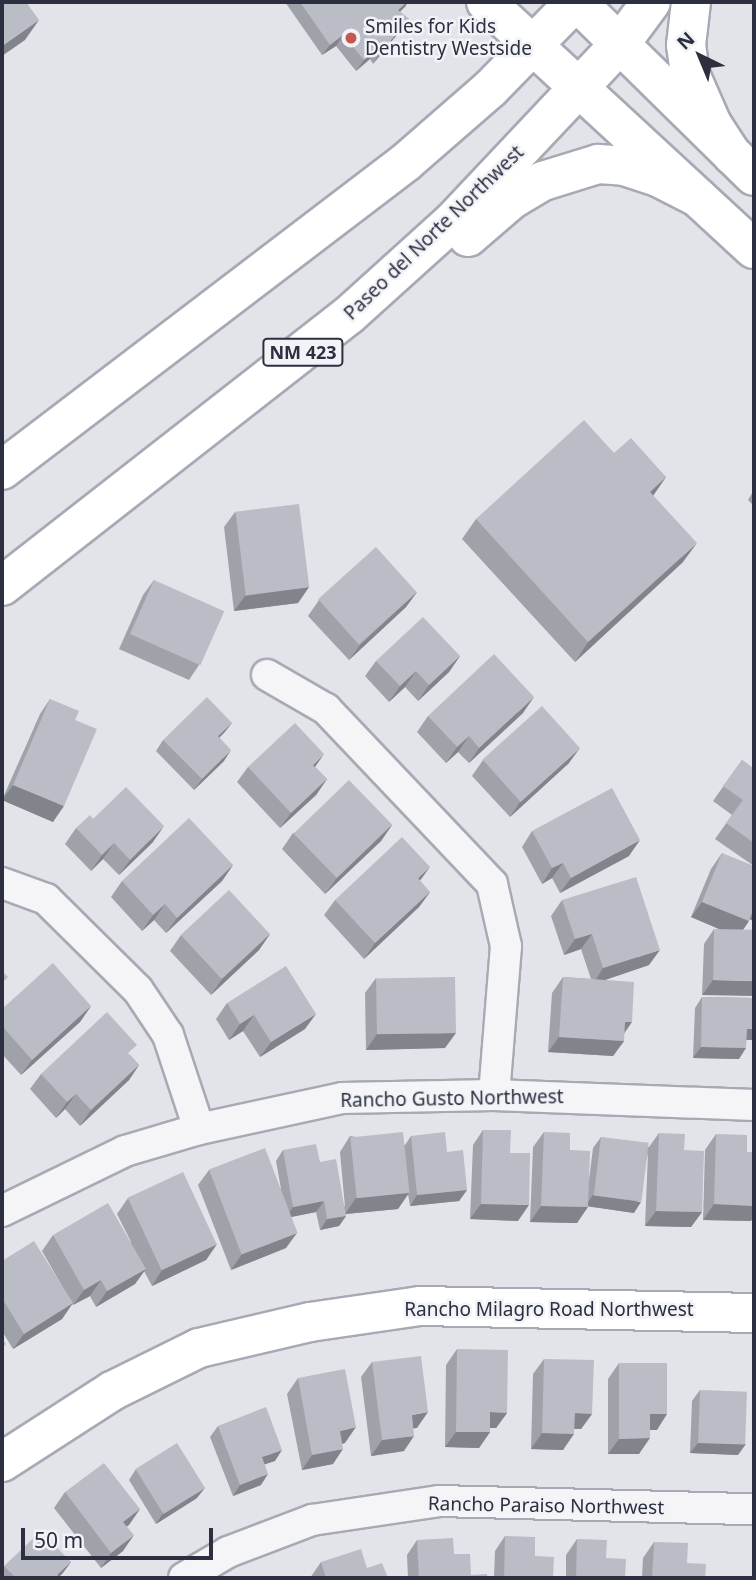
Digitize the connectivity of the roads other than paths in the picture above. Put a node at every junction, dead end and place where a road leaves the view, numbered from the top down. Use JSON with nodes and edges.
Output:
{"nodes":[{"id":1,"x":486,"y":2,"type":"edge"},
{"id":2,"x":576,"y":2,"type":"edge"},
{"id":3,"x":651,"y":2,"type":"edge"},
{"id":4,"x":691,"y":2,"type":"edge"},
{"id":5,"x":620,"y":44,"type":"junction"},
{"id":6,"x":534,"y":46,"type":"junction"},
{"id":7,"x":580,"y":90,"type":"junction"},
{"id":8,"x":743,"y":165,"type":"edge"},
{"id":9,"x":697,"y":197,"type":"junction"},
{"id":10,"x":754,"y":249,"type":"edge"},
{"id":11,"x":282,"y":370,"type":"junction"},
{"id":12,"x":2,"y":470,"type":"edge"},
{"id":13,"x":2,"y":586,"type":"edge"},
{"id":14,"x":267,"y":675,"type":"dead end"},
{"id":15,"x":2,"y":883,"type":"edge"},
{"id":16,"x":494,"y":1095,"type":"junction"},
{"id":17,"x":754,"y":1105,"type":"edge"},
{"id":18,"x":199,"y":1129,"type":"junction"},
{"id":19,"x":2,"y":1211,"type":"edge"},
{"id":20,"x":754,"y":1313,"type":"edge"},
{"id":21,"x":2,"y":1462,"type":"edge"},
{"id":22,"x":754,"y":1509,"type":"edge"},
{"id":23,"x":184,"y":1578,"type":"edge"}],
"edges":[{"from":1,"to":6,"type":"main road"},
{"from":2,"to":5,"type":"main road"},
{"from":2,"to":6,"type":"main road"},
{"from":3,"to":5,"type":"main road","number":"NM 423"},
{"from":4,"to":8,"type":"main road"},
{"from":5,"to":7,"type":"main road","name":"Paseo del Norte Northwest","number":"NM 423"},
{"from":5,"to":8,"type":"main road"},
{"from":6,"to":7,"type":"main road"},
{"from":6,"to":12,"type":"main road"},
{"from":7,"to":9,"type":"main road"},
{"from":7,"to":11,"type":"main road","name":"Paseo del Norte Northwest","number":"NM 423"},
{"from":9,"to":10,"type":"main road"},
{"from":9,"to":11,"type":"main road"},
{"from":11,"to":13,"type":"main road","name":"Paseo del Norte Northwest","number":"NM 423"},
{"from":14,"to":16,"type":"street"},
{"from":15,"to":18,"type":"street"},
{"from":16,"to":17,"type":"street","name":"Rancho Gusto Northwest"},
{"from":16,"to":18,"type":"street","name":"Rancho Gusto Northwest"},
{"from":18,"to":19,"type":"street","name":"Rancho Gusto Northwest"},
{"from":20,"to":21,"type":"main road","name":"Rancho Milagro Road Northwest"},
{"from":22,"to":23,"type":"street","name":"Rancho Paraiso Northwest"}]}
